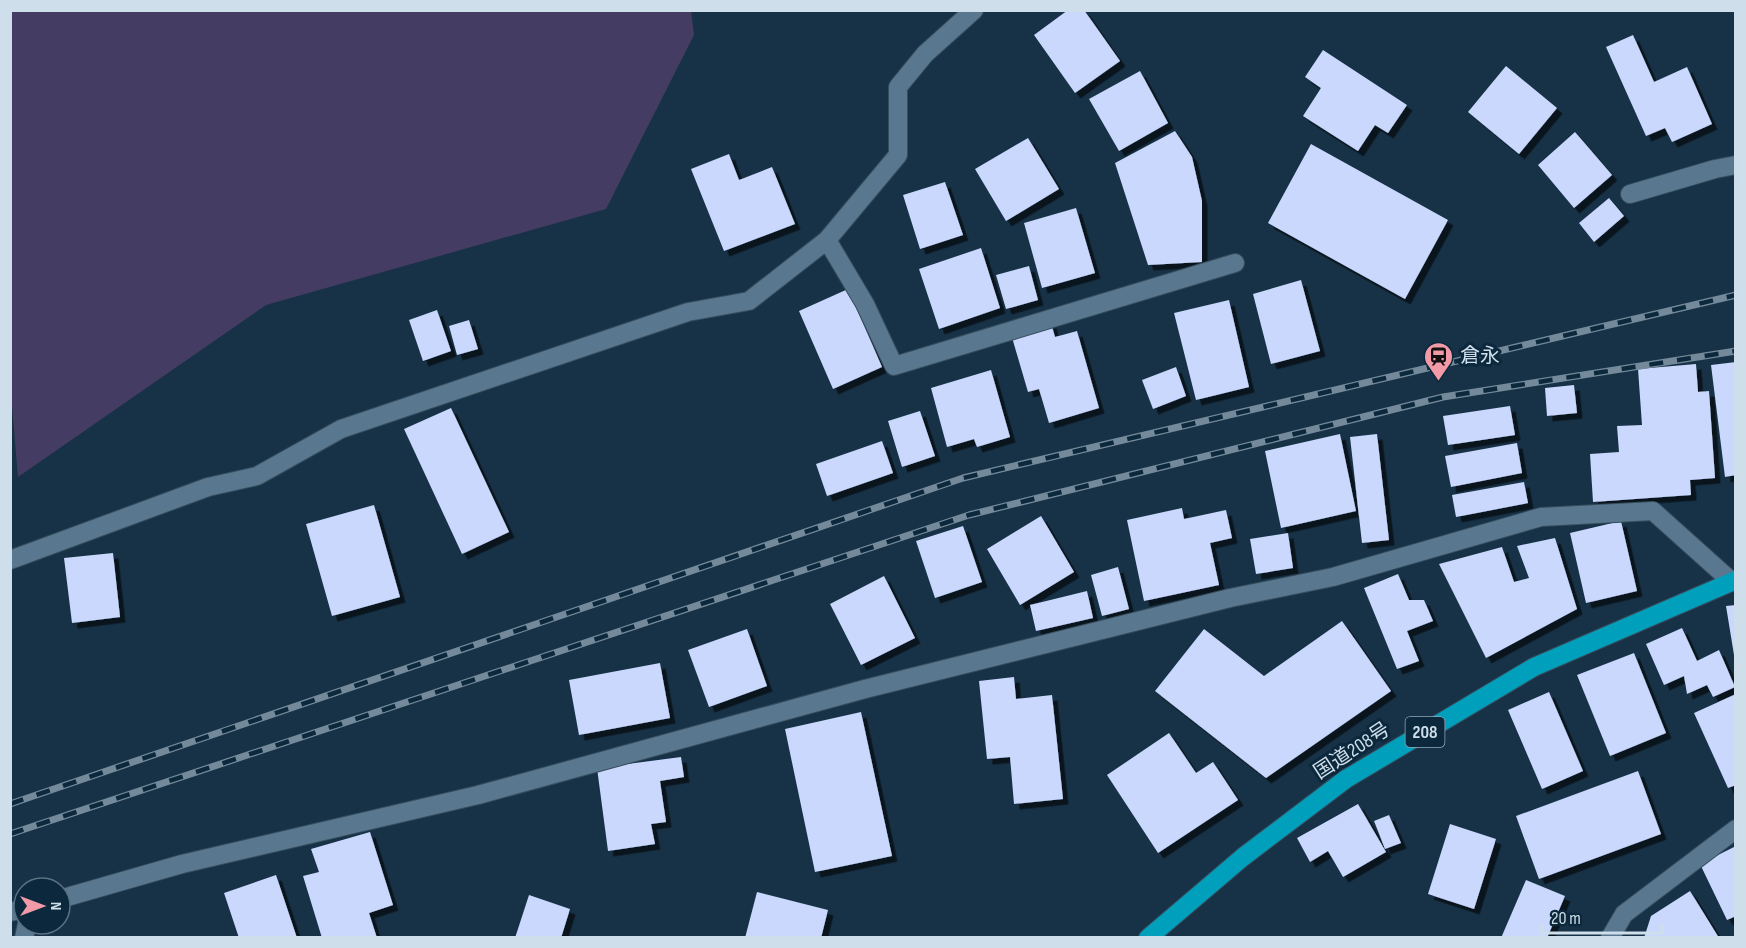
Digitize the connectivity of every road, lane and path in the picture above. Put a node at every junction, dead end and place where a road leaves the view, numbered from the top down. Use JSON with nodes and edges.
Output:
{"nodes":[{"id":1,"x":974,"y":10,"type":"edge"},
{"id":2,"x":1736,"y":165,"type":"edge"},
{"id":3,"x":1630,"y":194,"type":"dead end"},
{"id":4,"x":826,"y":240,"type":"junction"},
{"id":5,"x":1236,"y":262,"type":"dead end"},
{"id":6,"x":10,"y":560,"type":"edge"},
{"id":7,"x":1733,"y":580,"type":"edge"},
{"id":8,"x":1736,"y":829,"type":"edge"},
{"id":9,"x":72,"y":896,"type":"edge"},
{"id":10,"x":1148,"y":938,"type":"edge"},
{"id":11,"x":1610,"y":938,"type":"edge"}],
"edges":[{"from":1,"to":4,"type":"street"},
{"from":2,"to":3,"type":"street"},
{"from":4,"to":5,"type":"street"},
{"from":4,"to":6,"type":"street"},
{"from":7,"to":9,"type":"street"},
{"from":7,"to":10,"type":"highway","name":"国道208号","number":"208"},
{"from":8,"to":11,"type":"street"}]}
